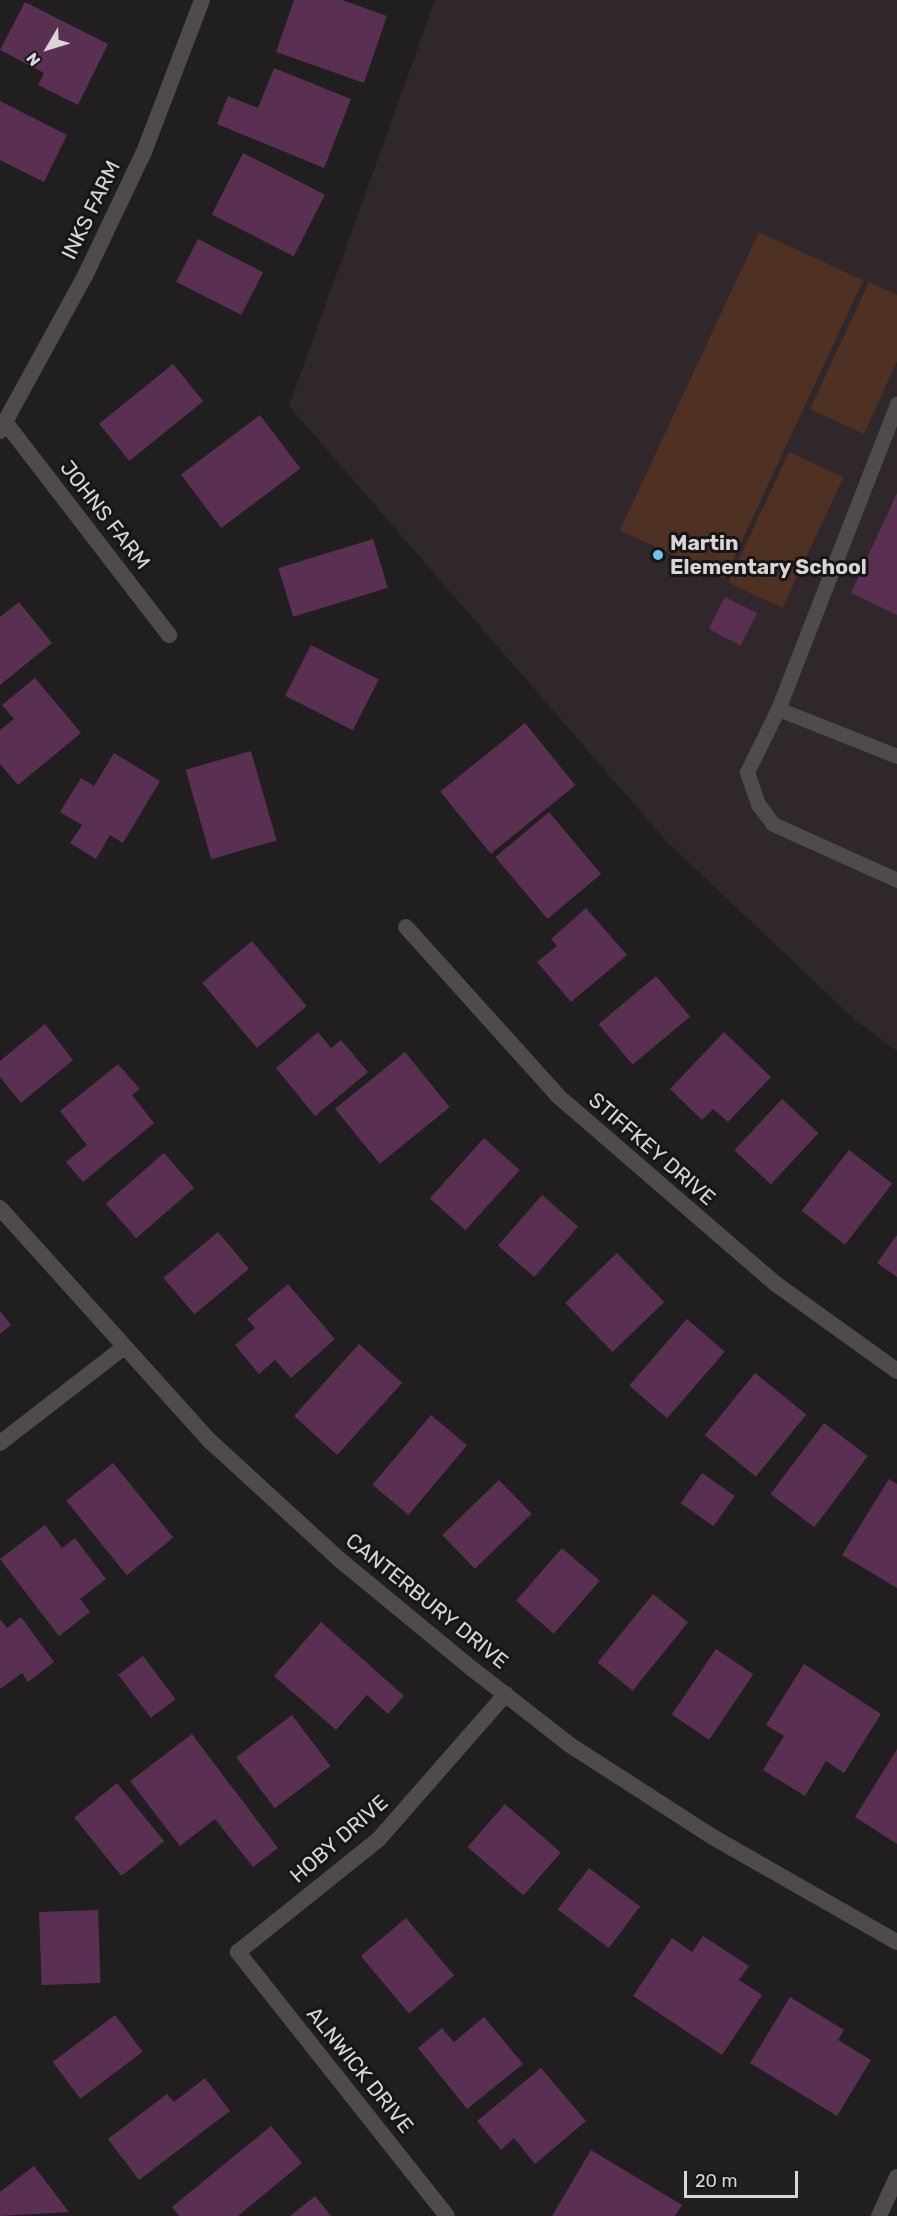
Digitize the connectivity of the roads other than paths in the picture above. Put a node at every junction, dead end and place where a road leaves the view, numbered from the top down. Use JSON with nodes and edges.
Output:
{"nodes":[{"id":1,"x":202,"y":0,"type":"edge"},
{"id":2,"x":897,"y":403,"type":"edge"},
{"id":3,"x":3,"y":427,"type":"edge"},
{"id":4,"x":169,"y":635,"type":"dead end"},
{"id":5,"x":778,"y":709,"type":"junction"},
{"id":6,"x":897,"y":756,"type":"edge"},
{"id":7,"x":897,"y":880,"type":"edge"},
{"id":8,"x":406,"y":927,"type":"dead end"},
{"id":9,"x":0,"y":1208,"type":"edge"},
{"id":10,"x":123,"y":1348,"type":"junction"},
{"id":11,"x":897,"y":1371,"type":"edge"},
{"id":12,"x":0,"y":1443,"type":"edge"},
{"id":13,"x":506,"y":1694,"type":"junction"},
{"id":14,"x":897,"y":1942,"type":"edge"},
{"id":15,"x":238,"y":1952,"type":"joint"},
{"id":16,"x":897,"y":2177,"type":"edge"},
{"id":17,"x":447,"y":2216,"type":"edge"},
{"id":18,"x":879,"y":2216,"type":"edge"}],
"edges":[{"from":1,"to":3,"type":"street","name":"INKS FARM"},
{"from":2,"to":5,"type":"lane"},
{"from":3,"to":4,"type":"street","name":"JOHNS FARM"},
{"from":5,"to":6,"type":"lane"},
{"from":5,"to":7,"type":"lane"},
{"from":8,"to":11,"type":"street","name":"STIFFKEY DRIVE"},
{"from":9,"to":10,"type":"street","name":"CANTERBURY DRIVE"},
{"from":10,"to":12,"type":"street"},
{"from":10,"to":13,"type":"street","name":"CANTERBURY DRIVE"},
{"from":13,"to":14,"type":"street","name":"CANTERBURY DRIVE"},
{"from":13,"to":15,"type":"street","name":"HOBY DRIVE"},
{"from":15,"to":17,"type":"street","name":"ALNWICK DRIVE"},
{"from":16,"to":18,"type":"street"}]}
